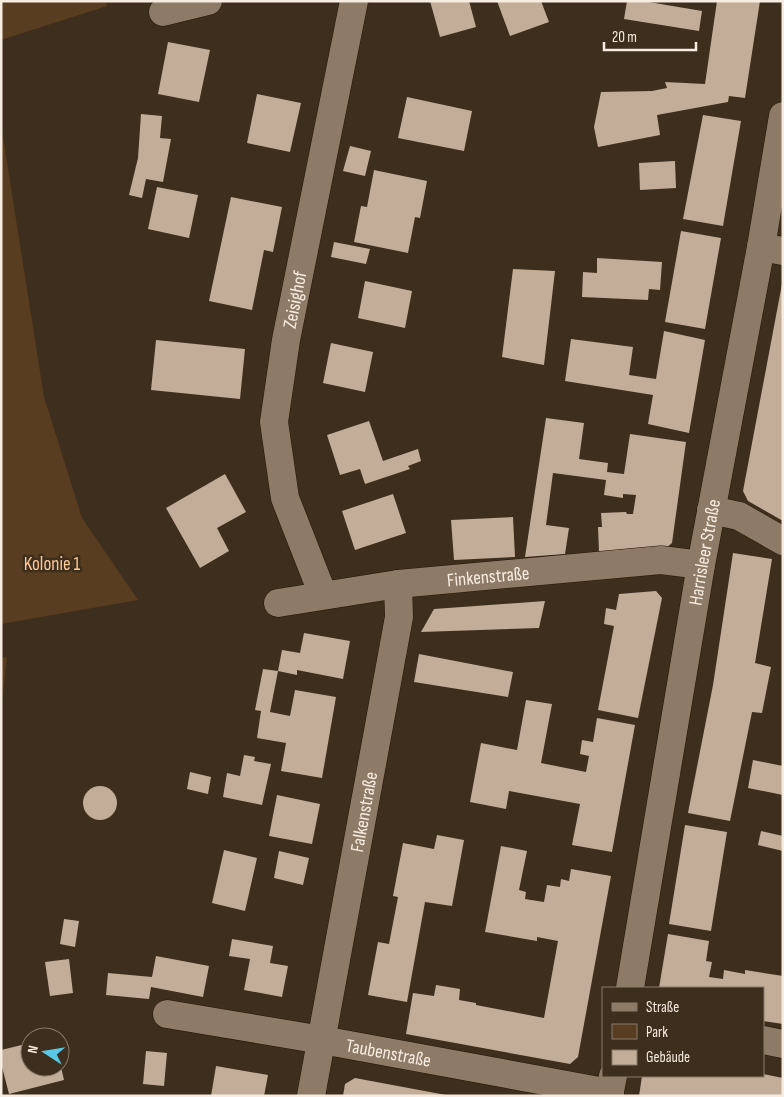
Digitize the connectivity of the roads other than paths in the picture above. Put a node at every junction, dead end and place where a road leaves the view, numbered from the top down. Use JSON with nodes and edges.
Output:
{"nodes":[{"id":1,"x":208,"y":1,"type":"edge"},
{"id":2,"x":354,"y":1,"type":"edge"},
{"id":3,"x":163,"y":12,"type":"dead end"},
{"id":4,"x":783,"y":116,"type":"edge"},
{"id":5,"x":772,"y":249,"type":"edge"},
{"id":6,"x":711,"y":510,"type":"junction"},
{"id":7,"x":783,"y":541,"type":"edge"},
{"id":8,"x":701,"y":565,"type":"junction"},
{"id":9,"x":398,"y":584,"type":"junction"},
{"id":10,"x":323,"y":595,"type":"junction"},
{"id":11,"x":278,"y":603,"type":"dead end"},
{"id":12,"x":630,"y":987,"type":"edge"},
{"id":13,"x":167,"y":1014,"type":"dead end"},
{"id":14,"x":322,"y":1040,"type":"junction"},
{"id":15,"x":764,"y":1040,"type":"edge"},
{"id":16,"x":783,"y":1044,"type":"edge"},
{"id":17,"x":611,"y":1088,"type":"edge"},
{"id":18,"x":311,"y":1096,"type":"edge"}],
"edges":[{"from":1,"to":3,"type":"street"},
{"from":2,"to":10,"type":"street","name":"Zeisighof"},
{"from":4,"to":5,"type":"street","name":"Harrisleer Straße"},
{"from":5,"to":6,"type":"street","name":"Harrisleer Straße"},
{"from":6,"to":7,"type":"street"},
{"from":6,"to":8,"type":"street","name":"Harrisleer Straße"},
{"from":8,"to":9,"type":"street","name":"Finkenstraße"},
{"from":8,"to":12,"type":"street","name":"Harrisleer Straße"},
{"from":9,"to":10,"type":"street","name":"Finkenstraße"},
{"from":9,"to":14,"type":"street","name":"Falkenstraße"},
{"from":10,"to":11,"type":"street","name":"Finkenstraße"},
{"from":13,"to":14,"type":"street","name":"Taubenstraße"},
{"from":14,"to":17,"type":"street","name":"Taubenstraße"},
{"from":14,"to":18,"type":"street","name":"Falkenstraße"},
{"from":15,"to":16,"type":"street"}]}
